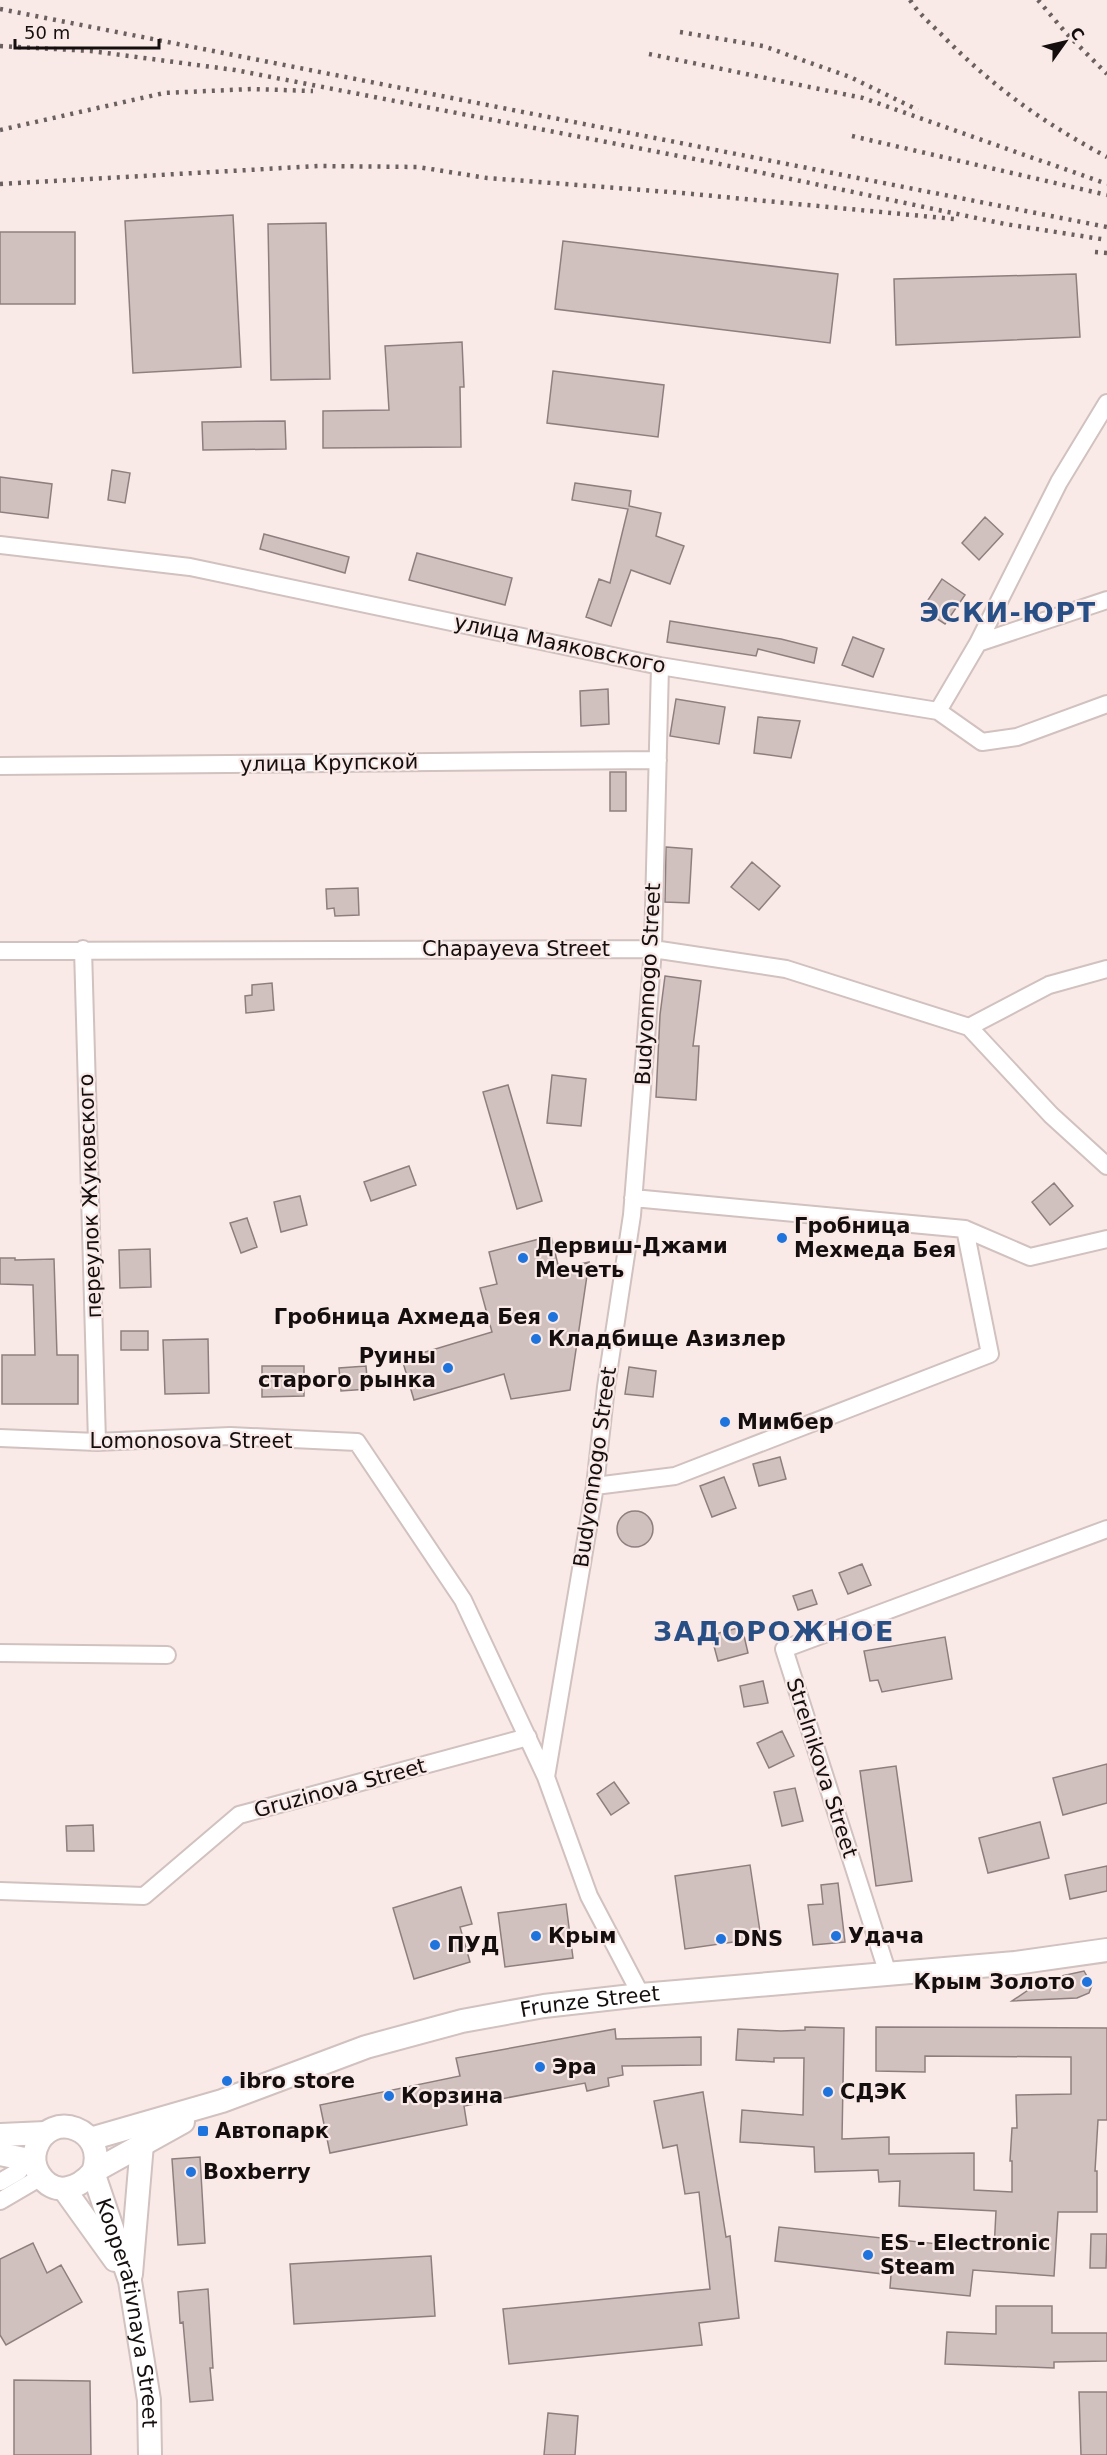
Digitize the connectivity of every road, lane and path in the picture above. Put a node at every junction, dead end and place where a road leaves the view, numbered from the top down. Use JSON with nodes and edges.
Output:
{"nodes":[{"id":1,"x":1107,"y":403,"type":"edge"},
{"id":2,"x":0,"y":545,"type":"edge"},
{"id":3,"x":1107,"y":600,"type":"edge"},
{"id":4,"x":978,"y":643,"type":"junction"},
{"id":5,"x":660,"y":666,"type":"junction"},
{"id":6,"x":1107,"y":704,"type":"edge"},
{"id":7,"x":938,"y":711,"type":"junction"},
{"id":8,"x":658,"y":760,"type":"junction"},
{"id":9,"x":0,"y":766,"type":"edge"},
{"id":10,"x":653,"y":949,"type":"junction"},
{"id":11,"x":82,"y":950,"type":"junction"},
{"id":12,"x":0,"y":951,"type":"edge"},
{"id":13,"x":1107,"y":969,"type":"edge"},
{"id":14,"x":969,"y":1027,"type":"junction"},
{"id":15,"x":1107,"y":1166,"type":"edge"},
{"id":16,"x":633,"y":1198,"type":"junction"},
{"id":17,"x":965,"y":1229,"type":"junction"},
{"id":18,"x":1107,"y":1239,"type":"edge"},
{"id":19,"x":0,"y":1438,"type":"edge"},
{"id":20,"x":97,"y":1442,"type":"junction"},
{"id":21,"x":595,"y":1486,"type":"junction"},
{"id":22,"x":1107,"y":1529,"type":"edge"},
{"id":23,"x":0,"y":1653,"type":"edge"},
{"id":24,"x":167,"y":1655,"type":"dead end"},
{"id":25,"x":528,"y":1737,"type":"junction"},
{"id":26,"x":546,"y":1778,"type":"junction"},
{"id":27,"x":0,"y":1891,"type":"edge"},
{"id":28,"x":1107,"y":1950,"type":"edge"},
{"id":29,"x":888,"y":1974,"type":"junction"},
{"id":30,"x":641,"y":1995,"type":"junction"},
{"id":31,"x":222,"y":2101,"type":"junction"},
{"id":32,"x":0,"y":2135,"type":"edge"},
{"id":33,"x":90,"y":2139,"type":"junction"},
{"id":34,"x":142,"y":2144,"type":"junction"},
{"id":35,"x":0,"y":2154,"type":"edge"},
{"id":36,"x":39,"y":2155,"type":"junction"},
{"id":37,"x":93,"y":2172,"type":"junction"},
{"id":38,"x":0,"y":2182,"type":"edge"},
{"id":39,"x":64,"y":2189,"type":"junction"},
{"id":40,"x":0,"y":2202,"type":"edge"},
{"id":41,"x":130,"y":2281,"type":"junction"},
{"id":42,"x":150,"y":2455,"type":"edge"}],
"edges":[{"from":1,"to":4,"type":"street"},
{"from":2,"to":5,"type":"street","name":"улица Маяковского"},
{"from":3,"to":4,"type":"street"},
{"from":4,"to":7,"type":"street"},
{"from":5,"to":7,"type":"street","name":"улица Маяковского"},
{"from":5,"to":8,"type":"street","name":"Budyonnogo Street"},
{"from":6,"to":7,"type":"street","name":"улица Маяковского"},
{"from":8,"to":9,"type":"street","name":"улица Крупской"},
{"from":8,"to":10,"type":"street","name":"Budyonnogo Street"},
{"from":10,"to":11,"type":"street","name":"Chapayeva Street"},
{"from":10,"to":14,"type":"street","name":"Chapayeva Street"},
{"from":10,"to":16,"type":"street","name":"Budyonnogo Street"},
{"from":11,"to":12,"type":"street","name":"Chapayeva Street"},
{"from":11,"to":20,"type":"street","name":"переулок Жуковского"},
{"from":13,"to":14,"type":"street"},
{"from":14,"to":15,"type":"street","name":"Chapayeva Street"},
{"from":16,"to":17,"type":"street"},
{"from":16,"to":21,"type":"street","name":"Budyonnogo Street"},
{"from":17,"to":18,"type":"street"},
{"from":17,"to":21,"type":"street"},
{"from":19,"to":20,"type":"street","name":"Lomonosova Street"},
{"from":20,"to":25,"type":"street","name":"Lomonosova Street"},
{"from":21,"to":26,"type":"street","name":"Budyonnogo Street"},
{"from":22,"to":29,"type":"street","name":"Strelnikova Street"},
{"from":23,"to":24,"type":"street"},
{"from":25,"to":26,"type":"street","name":"Lomonosova Street"},
{"from":25,"to":27,"type":"street","name":"Gruzinova Street"},
{"from":26,"to":30,"type":"street","name":"Budyonnogo Street"},
{"from":28,"to":29,"type":"main road","name":"Frunze Street"},
{"from":29,"to":30,"type":"main road","name":"Frunze Street"},
{"from":30,"to":31,"type":"main road","name":"Frunze Street"},
{"from":31,"to":33,"type":"main road","name":"Frunze Street"},
{"from":31,"to":34,"type":"main road"},
{"from":32,"to":36,"type":"main road"},
{"from":33,"to":36,"type":"main road"},
{"from":33,"to":37,"type":"main road"},
{"from":34,"to":37,"type":"main road"},
{"from":34,"to":41,"type":"main road"},
{"from":35,"to":36,"type":"main road"},
{"from":36,"to":38,"type":"street"},
{"from":36,"to":39,"type":"main road"},
{"from":36,"to":40,"type":"street"},
{"from":37,"to":39,"type":"main road"},
{"from":37,"to":41,"type":"main road","name":"Kooperativnaya Street"},
{"from":39,"to":41,"type":"main road"},
{"from":41,"to":42,"type":"main road","name":"Kooperativnaya Street"}]}
